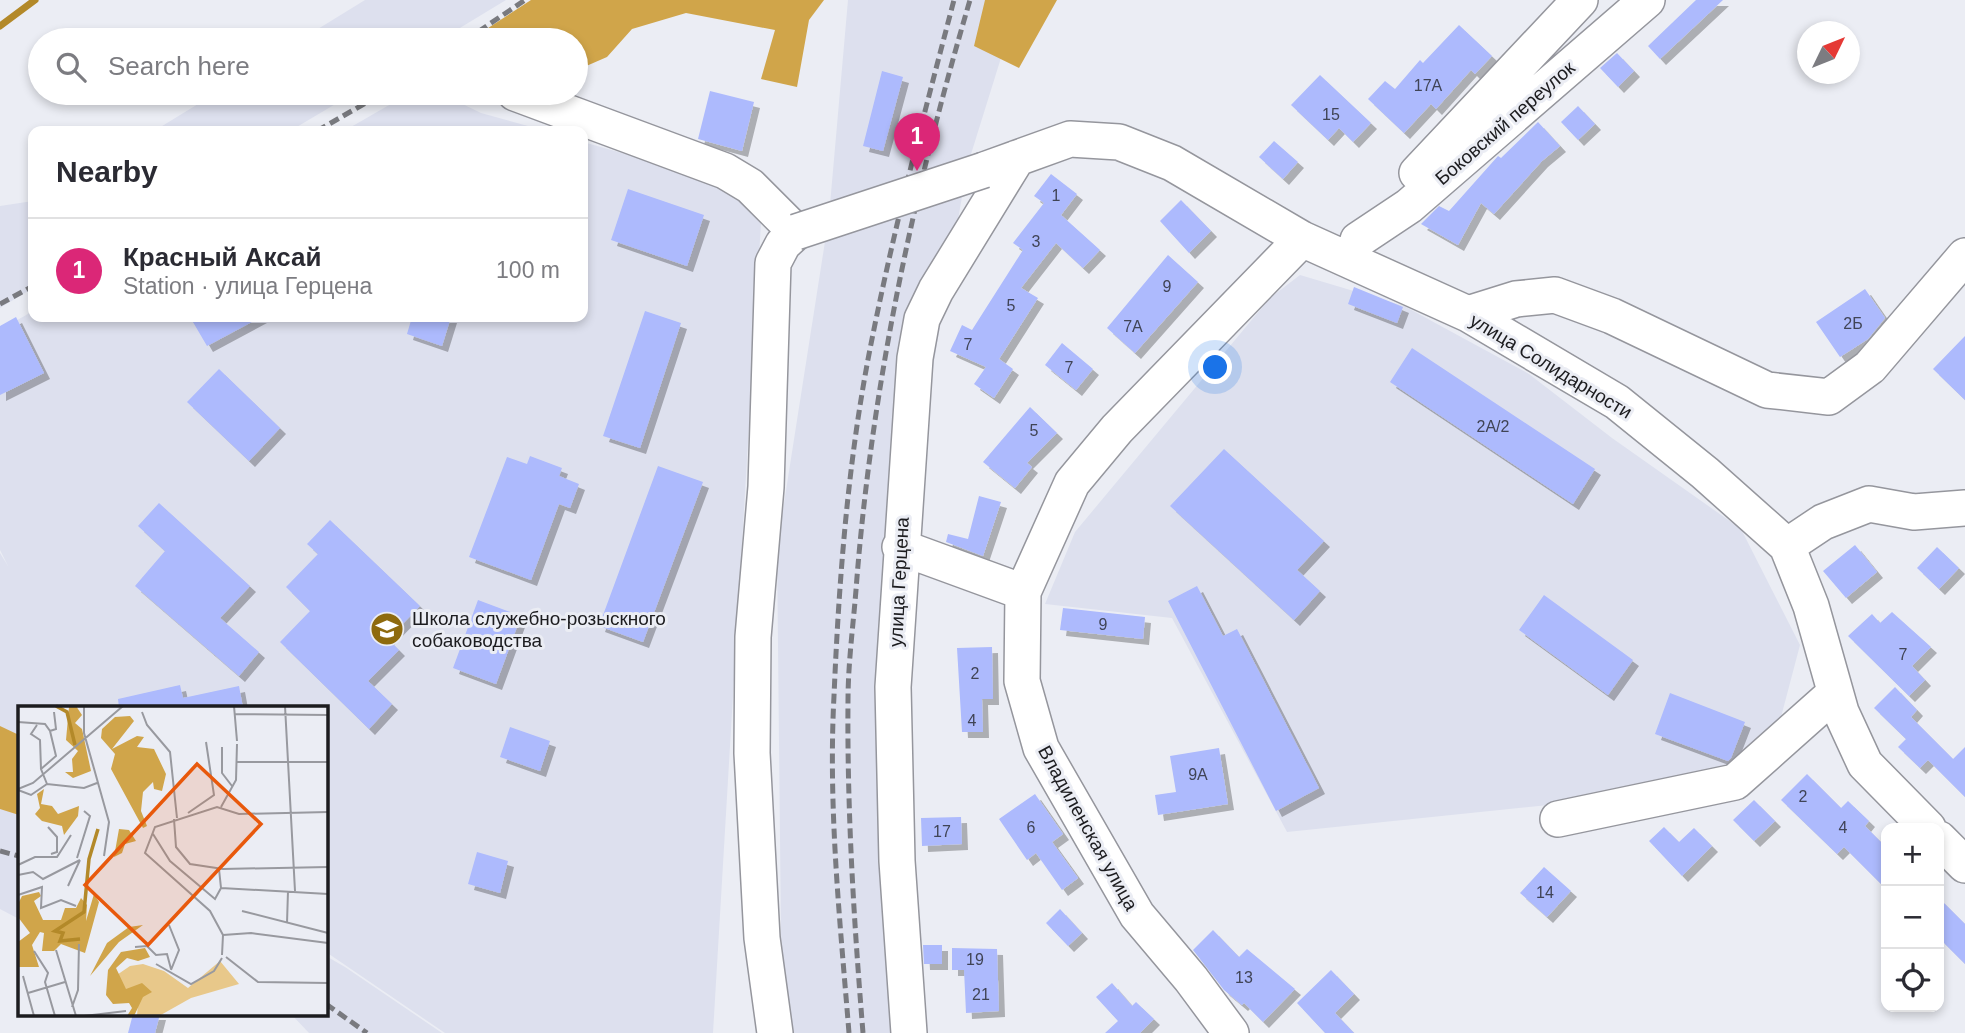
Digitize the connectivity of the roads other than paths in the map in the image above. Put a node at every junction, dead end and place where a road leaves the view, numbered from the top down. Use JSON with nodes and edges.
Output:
{"nodes":[{"id":1,"x":1580,"y":0,"type":"edge"},
{"id":2,"x":1647,"y":0,"type":"edge"},
{"id":3,"x":547,"y":105,"type":"edge"},
{"id":4,"x":1017,"y":158,"type":"junction"},
{"id":5,"x":796,"y":232,"type":"junction"},
{"id":6,"x":1302,"y":239,"type":"junction"},
{"id":7,"x":1348,"y":247,"type":"junction"},
{"id":8,"x":1965,"y":256,"type":"edge"},
{"id":9,"x":1468,"y":314,"type":"junction"},
{"id":10,"x":1965,"y":508,"type":"edge"},
{"id":11,"x":1787,"y":545,"type":"junction"},
{"id":12,"x":900,"y":547,"type":"junction"},
{"id":13,"x":1023,"y":592,"type":"junction"},
{"id":14,"x":1836,"y":693,"type":"junction"},
{"id":15,"x":1558,"y":819,"type":"dead end"},
{"id":16,"x":1923,"y":823,"type":"edge"},
{"id":17,"x":1944,"y":844,"type":"edge"},
{"id":18,"x":1965,"y":865,"type":"edge"},
{"id":19,"x":775,"y":1033,"type":"edge"},
{"id":20,"x":909,"y":1033,"type":"edge"},
{"id":21,"x":1231,"y":1033,"type":"edge"}],
"edges":[{"from":1,"to":7,"type":"street","name":"Боковский переулок"},
{"from":2,"to":7,"type":"street","name":"Боковский переулок"},
{"from":3,"to":5,"type":"street"},
{"from":4,"to":5,"type":"street","bridge":true},
{"from":4,"to":6,"type":"street","name":"улица Солидарности"},
{"from":4,"to":12,"type":"street","name":"улица Герцена"},
{"from":5,"to":19,"type":"street"},
{"from":6,"to":7,"type":"street","name":"улица Солидарности"},
{"from":6,"to":13,"type":"street"},
{"from":7,"to":9,"type":"street","name":"улица Солидарности"},
{"from":8,"to":9,"type":"street"},
{"from":9,"to":11,"type":"street","name":"улица Солидарности"},
{"from":10,"to":11,"type":"street"},
{"from":11,"to":14,"type":"street","name":"улица Солидарности"},
{"from":12,"to":13,"type":"street"},
{"from":12,"to":20,"type":"street","name":"улица Герцена"},
{"from":13,"to":21,"type":"street","name":"Владиленская улица"},
{"from":14,"to":15,"type":"street"},
{"from":14,"to":16,"type":"street","name":"улица Солидарности"},
{"from":17,"to":18,"type":"street"}]}
